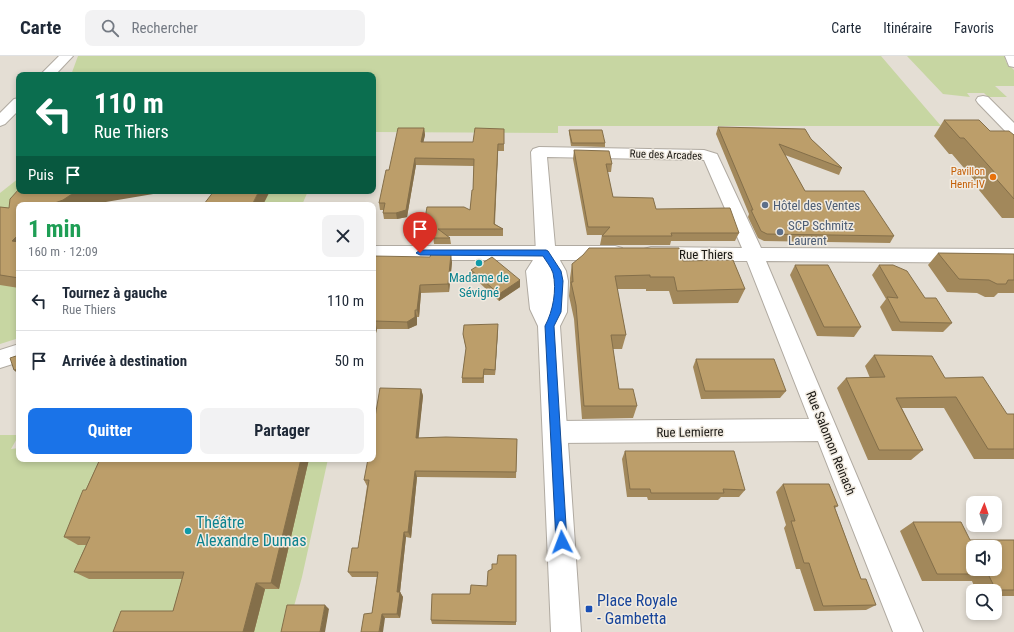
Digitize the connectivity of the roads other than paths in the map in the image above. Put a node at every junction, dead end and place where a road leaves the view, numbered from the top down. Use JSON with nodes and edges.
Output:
{"nodes":[{"id":1,"x":66,"y":56,"type":"edge"},
{"id":2,"x":1012,"y":56,"type":"edge"},
{"id":3,"x":1014,"y":63,"type":"edge"},
{"id":4,"x":50,"y":72,"type":"edge"},
{"id":5,"x":983,"y":100,"type":"dead end"},
{"id":6,"x":16,"y":105,"type":"edge"},
{"id":7,"x":0,"y":121,"type":"edge"},
{"id":8,"x":1014,"y":132,"type":"edge"},
{"id":9,"x":376,"y":253,"type":"edge"},
{"id":10,"x":546,"y":253,"type":"junction"},
{"id":11,"x":754,"y":254,"type":"junction"},
{"id":12,"x":1014,"y":256,"type":"edge"},
{"id":13,"x":16,"y":354,"type":"edge"},
{"id":14,"x":0,"y":359,"type":"edge"},
{"id":15,"x":826,"y":430,"type":"junction"},
{"id":16,"x":555,"y":432,"type":"junction"},
{"id":17,"x":566,"y":632,"type":"edge"},
{"id":18,"x":908,"y":632,"type":"edge"}],
"edges":[{"from":1,"to":4,"type":"street"},
{"from":2,"to":3,"type":"street"},
{"from":5,"to":8,"type":"street"},
{"from":6,"to":7,"type":"street"},
{"from":9,"to":10,"type":"street","name":"Rue Thiers"},
{"from":10,"to":11,"type":"street","name":"Rue Thiers"},
{"from":10,"to":11,"type":"street","name":"Rue des Arcades"},
{"from":10,"to":16,"type":"street"},
{"from":11,"to":12,"type":"street","name":"Rue Thiers"},
{"from":11,"to":15,"type":"street","name":"Rue Salomon Reinach"},
{"from":13,"to":14,"type":"street"},
{"from":15,"to":16,"type":"street","name":"Rue Lemierre"},
{"from":15,"to":18,"type":"street","name":"Rue Salomon Reinach"},
{"from":16,"to":17,"type":"street"}]}
